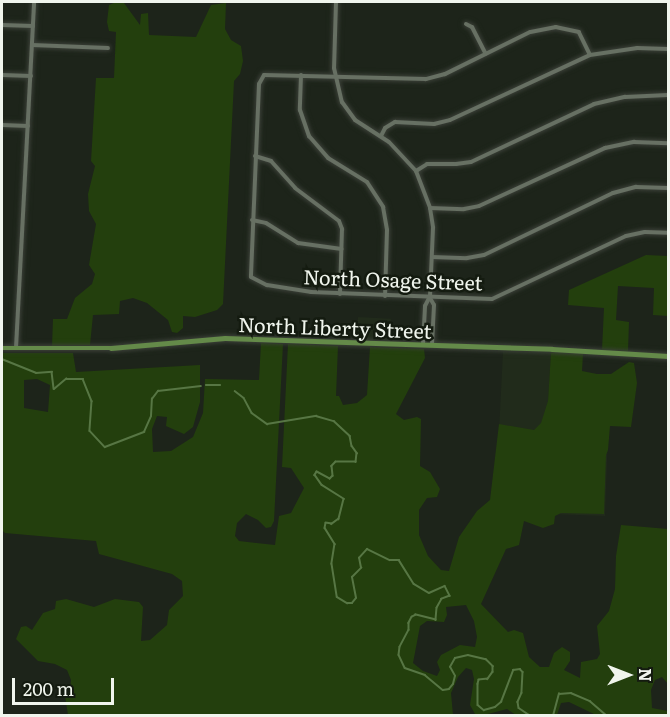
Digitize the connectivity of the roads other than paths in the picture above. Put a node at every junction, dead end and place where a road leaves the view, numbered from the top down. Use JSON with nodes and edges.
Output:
{"nodes":[{"id":1,"x":34,"y":2,"type":"edge"},
{"id":2,"x":336,"y":2,"type":"edge"},
{"id":3,"x":466,"y":24,"type":"dead end"},
{"id":4,"x":2,"y":25,"type":"edge"},
{"id":5,"x":33,"y":26,"type":"junction"},
{"id":6,"x":32,"y":45,"type":"junction"},
{"id":7,"x":108,"y":48,"type":"dead end"},
{"id":8,"x":669,"y":49,"type":"edge"},
{"id":9,"x":486,"y":54,"type":"junction"},
{"id":10,"x":590,"y":55,"type":"junction"},
{"id":11,"x":2,"y":75,"type":"edge"},
{"id":12,"x":301,"y":75,"type":"junction"},
{"id":13,"x":30,"y":76,"type":"junction"},
{"id":14,"x":336,"y":76,"type":"junction"},
{"id":15,"x":669,"y":95,"type":"edge"},
{"id":16,"x":2,"y":125,"type":"edge"},
{"id":17,"x":28,"y":126,"type":"junction"},
{"id":18,"x":381,"y":136,"type":"junction"},
{"id":19,"x":669,"y":142,"type":"edge"},
{"id":20,"x":255,"y":156,"type":"junction"},
{"id":21,"x":416,"y":171,"type":"junction"},
{"id":22,"x":669,"y":188,"type":"edge"},
{"id":23,"x":430,"y":208,"type":"junction"},
{"id":24,"x":252,"y":220,"type":"junction"},
{"id":25,"x":669,"y":233,"type":"edge"},
{"id":26,"x":342,"y":249,"type":"junction"},
{"id":27,"x":432,"y":256,"type":"junction"},
{"id":28,"x":340,"y":294,"type":"junction"},
{"id":29,"x":386,"y":296,"type":"junction"},
{"id":30,"x":430,"y":298,"type":"junction"},
{"id":31,"x":423,"y":345,"type":"junction"},
{"id":32,"x":432,"y":345,"type":"junction"},
{"id":33,"x":2,"y":348,"type":"edge"},
{"id":34,"x":16,"y":348,"type":"junction"},
{"id":35,"x":669,"y":356,"type":"edge"}],
"edges":[{"from":1,"to":5,"type":"street"},
{"from":2,"to":14,"type":"street"},
{"from":3,"to":9,"type":"street"},
{"from":4,"to":5,"type":"street"},
{"from":5,"to":6,"type":"street"},
{"from":6,"to":7,"type":"street"},
{"from":6,"to":13,"type":"street"},
{"from":8,"to":10,"type":"street"},
{"from":9,"to":10,"type":"street"},
{"from":9,"to":14,"type":"street"},
{"from":10,"to":18,"type":"street"},
{"from":11,"to":13,"type":"street"},
{"from":12,"to":14,"type":"street"},
{"from":12,"to":20,"type":"street"},
{"from":12,"to":29,"type":"street"},
{"from":13,"to":17,"type":"street"},
{"from":14,"to":18,"type":"street"},
{"from":15,"to":21,"type":"street"},
{"from":16,"to":17,"type":"street"},
{"from":17,"to":34,"type":"street"},
{"from":18,"to":21,"type":"street"},
{"from":19,"to":23,"type":"street"},
{"from":20,"to":24,"type":"street"},
{"from":20,"to":26,"type":"street"},
{"from":21,"to":23,"type":"street"},
{"from":22,"to":27,"type":"street"},
{"from":23,"to":27,"type":"street"},
{"from":24,"to":26,"type":"street"},
{"from":24,"to":28,"type":"street","name":"North Osage Street"},
{"from":25,"to":30,"type":"street","name":"North Osage Street"},
{"from":26,"to":28,"type":"street"},
{"from":27,"to":30,"type":"street"},
{"from":28,"to":29,"type":"street","name":"North Osage Street"},
{"from":29,"to":30,"type":"street","name":"North Osage Street"},
{"from":30,"to":31,"type":"street"},
{"from":30,"to":32,"type":"street"},
{"from":31,"to":32,"type":"main road","name":"North Liberty Street"},
{"from":31,"to":34,"type":"main road","name":"North Liberty Street"},
{"from":32,"to":35,"type":"main road","name":"North Liberty Street"},
{"from":33,"to":34,"type":"main road","name":"North Liberty Street"}]}
